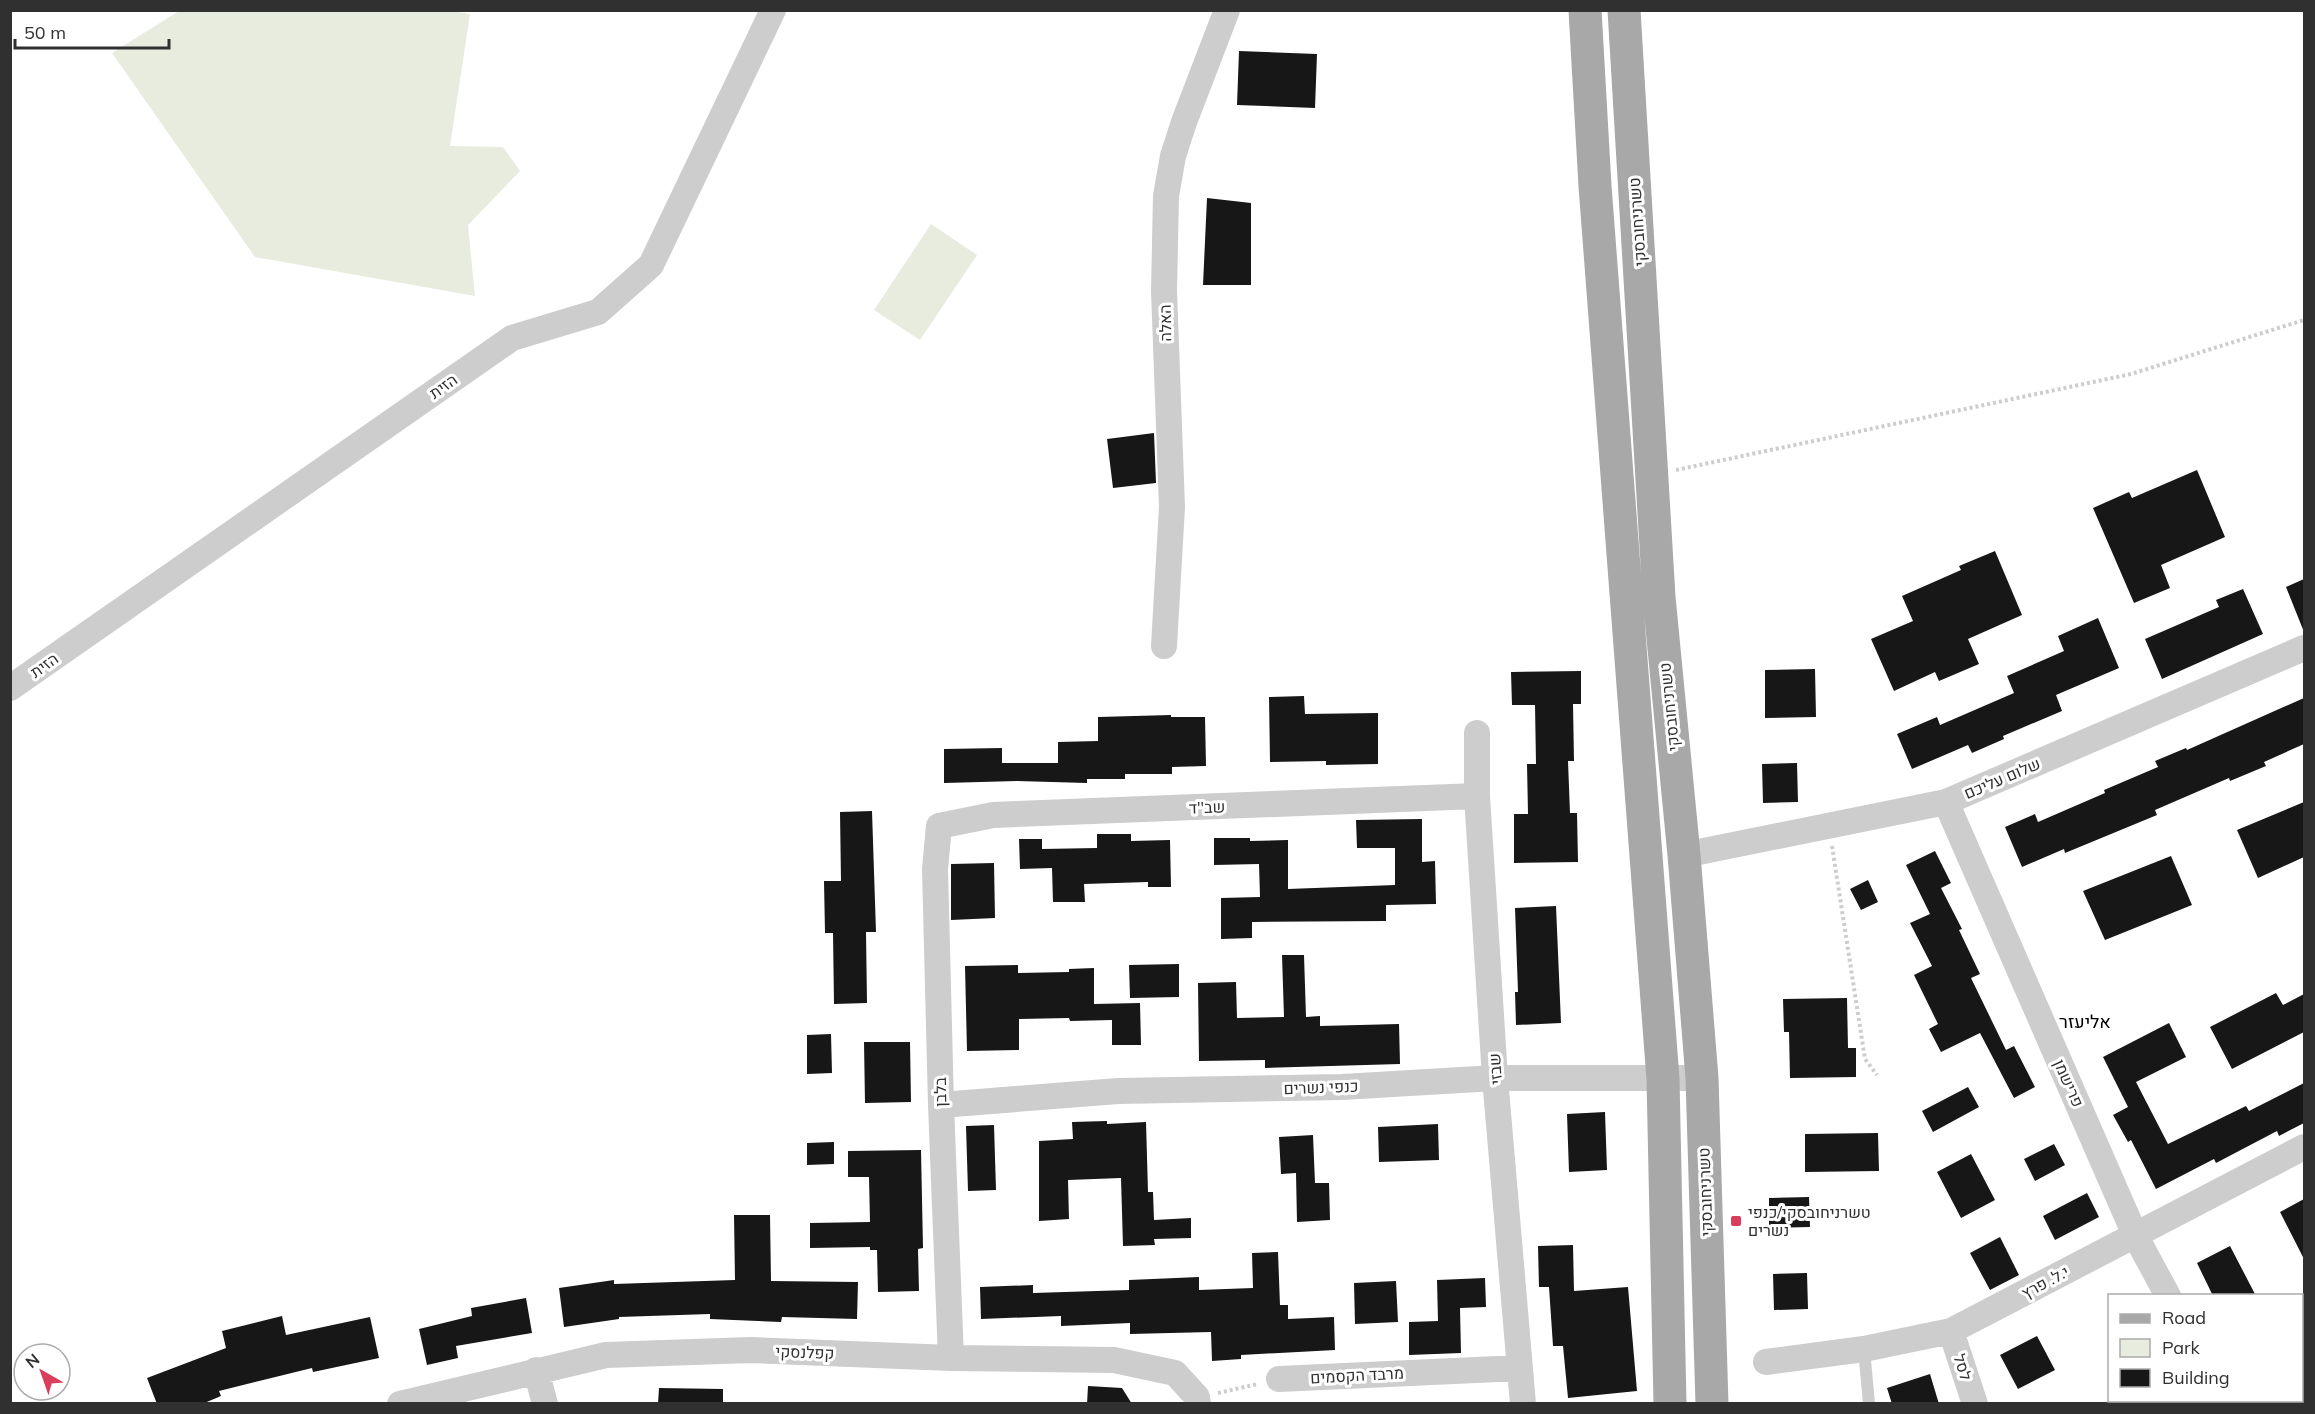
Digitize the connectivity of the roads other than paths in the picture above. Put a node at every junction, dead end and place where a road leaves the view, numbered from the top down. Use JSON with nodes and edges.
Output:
{"nodes":[{"id":1,"x":773,"y":10,"type":"edge"},
{"id":2,"x":1227,"y":10,"type":"edge"},
{"id":3,"x":1585,"y":10,"type":"edge"},
{"id":4,"x":1624,"y":10,"type":"edge"},
{"id":5,"x":1164,"y":646,"type":"dead end"},
{"id":6,"x":2304,"y":648,"type":"edge"},
{"id":7,"x":10,"y":688,"type":"edge"},
{"id":8,"x":1477,"y":733,"type":"dead end"},
{"id":9,"x":1477,"y":796,"type":"junction"},
{"id":10,"x":1947,"y":802,"type":"junction"},
{"id":11,"x":939,"y":826,"type":"joint"},
{"id":12,"x":1684,"y":855,"type":"junction"},
{"id":13,"x":1495,"y":1078,"type":"junction"},
{"id":14,"x":1702,"y":1078,"type":"junction"},
{"id":15,"x":1663,"y":1079,"type":"junction"},
{"id":16,"x":940,"y":1106,"type":"junction"},
{"id":17,"x":2304,"y":1147,"type":"edge"},
{"id":18,"x":2135,"y":1235,"type":"junction"},
{"id":19,"x":2167,"y":1294,"type":"edge"},
{"id":20,"x":1952,"y":1331,"type":"junction"},
{"id":21,"x":1864,"y":1349,"type":"junction"},
{"id":22,"x":951,"y":1358,"type":"junction"},
{"id":23,"x":1766,"y":1362,"type":"dead end"},
{"id":24,"x":1520,"y":1368,"type":"junction"},
{"id":25,"x":536,"y":1370,"type":"junction"},
{"id":26,"x":1279,"y":1379,"type":"road end"},
{"id":27,"x":1197,"y":1400,"type":"edge"},
{"id":28,"x":400,"y":1404,"type":"edge"},
{"id":29,"x":545,"y":1404,"type":"edge"},
{"id":30,"x":1522,"y":1404,"type":"edge"},
{"id":31,"x":1670,"y":1404,"type":"edge"},
{"id":32,"x":1712,"y":1404,"type":"edge"},
{"id":33,"x":1869,"y":1404,"type":"edge"},
{"id":34,"x":1975,"y":1404,"type":"edge"}],
"edges":[{"from":1,"to":7,"type":"street","name":"הזית"},
{"from":2,"to":5,"type":"street","name":"האלה"},
{"from":3,"to":15,"type":"main road","name":"טשרניחובסקי"},
{"from":4,"to":12,"type":"main road","name":"טשרניחובסקי"},
{"from":6,"to":10,"type":"street","name":"שלום עליכם"},
{"from":8,"to":9,"type":"street","name":"שבזי"},
{"from":9,"to":11,"type":"street","name":"שב''ד"},
{"from":9,"to":13,"type":"street","name":"שבזי"},
{"from":10,"to":12,"type":"street","name":"שלום עליכם"},
{"from":10,"to":18,"type":"street","name":"פרישמן"},
{"from":11,"to":16,"type":"street","name":"בלבן"},
{"from":12,"to":14,"type":"main road","name":"טשרניחובסקי"},
{"from":13,"to":15,"type":"street","name":"כנפי נשרים"},
{"from":13,"to":16,"type":"street","name":"כנפי נשרים"},
{"from":13,"to":24,"type":"street","name":"שבזי"},
{"from":14,"to":15,"type":"street","name":"כנפי נשרים"},
{"from":14,"to":32,"type":"main road","name":"טשרניחובסקי"},
{"from":15,"to":31,"type":"main road","name":"טשרניחובסקי"},
{"from":16,"to":22,"type":"street","name":"בלבן"},
{"from":17,"to":18,"type":"street","name":"י.ל. פרץ"},
{"from":18,"to":19,"type":"street","name":"פרישמן"},
{"from":18,"to":20,"type":"street","name":"י.ל. פרץ"},
{"from":20,"to":21,"type":"street","name":"י.ל. פרץ"},
{"from":20,"to":34,"type":"street","name":"לסל"},
{"from":21,"to":23,"type":"street","name":"י.ל. פרץ"},
{"from":21,"to":33,"type":"lane"},
{"from":22,"to":25,"type":"street","name":"קפלנסקי"},
{"from":22,"to":27,"type":"street","name":"קפלנסקי"},
{"from":24,"to":26,"type":"street","name":"מרבד הקסמים"},
{"from":24,"to":30,"type":"street","name":"שבזי"},
{"from":25,"to":28,"type":"street","name":"קפלנסקי"},
{"from":25,"to":29,"type":"street"}]}
